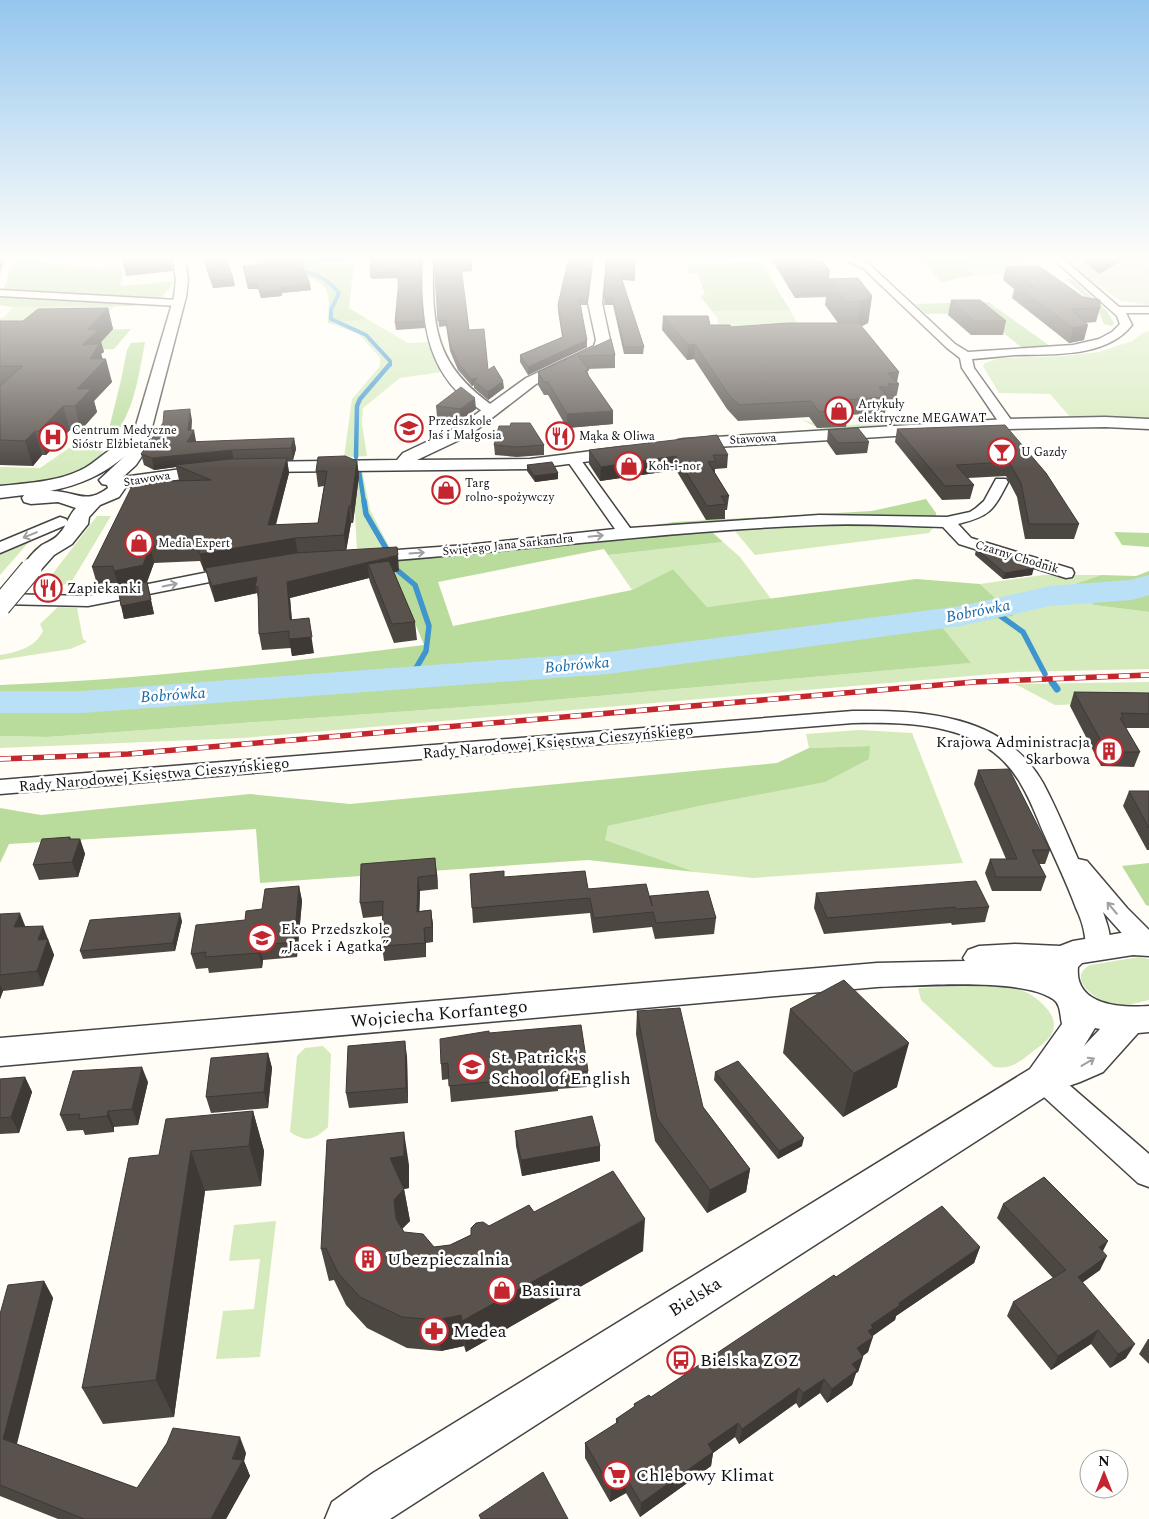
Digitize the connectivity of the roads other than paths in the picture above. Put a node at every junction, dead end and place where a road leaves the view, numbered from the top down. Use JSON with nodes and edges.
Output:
{"nodes":[{"id":1,"x":170,"y":328,"type":"edge"},
{"id":2,"x":432,"y":328,"type":"edge"},
{"id":3,"x":600,"y":328,"type":"edge"},
{"id":4,"x":932,"y":328,"type":"edge"},
{"id":5,"x":1124,"y":328,"type":"edge"},
{"id":6,"x":966,"y":356,"type":"junction"},
{"id":7,"x":490,"y":411,"type":"junction"},
{"id":8,"x":1007,"y":424,"type":"junction"},
{"id":9,"x":1149,"y":424,"type":"edge"},
{"id":10,"x":134,"y":446,"type":"junction"},
{"id":11,"x":669,"y":446,"type":"edge"},
{"id":12,"x":643,"y":449,"type":"edge"},
{"id":13,"x":573,"y":459,"type":"junction"},
{"id":14,"x":402,"y":464,"type":"junction"},
{"id":15,"x":193,"y":471,"type":"junction"},
{"id":16,"x":229,"y":471,"type":"junction"},
{"id":17,"x":1001,"y":482,"type":"dead end"},
{"id":18,"x":108,"y":484,"type":"junction"},
{"id":19,"x":157,"y":484,"type":"junction"},
{"id":20,"x":0,"y":493,"type":"edge"},
{"id":21,"x":65,"y":496,"type":"junction"},
{"id":22,"x":0,"y":500,"type":"edge"},
{"id":23,"x":95,"y":500,"type":"junction"},
{"id":24,"x":947,"y":522,"type":"junction"},
{"id":25,"x":69,"y":523,"type":"junction"},
{"id":26,"x":626,"y":533,"type":"junction"},
{"id":27,"x":0,"y":548,"type":"edge"},
{"id":28,"x":351,"y":558,"type":"edge"},
{"id":29,"x":249,"y":569,"type":"edge"},
{"id":30,"x":1066,"y":572,"type":"dead end"},
{"id":31,"x":0,"y":599,"type":"edge"},
{"id":32,"x":0,"y":606,"type":"edge"},
{"id":33,"x":0,"y":787,"type":"edge"},
{"id":34,"x":1057,"y":840,"type":"junction"},
{"id":35,"x":1148,"y":943,"type":"edge"},
{"id":36,"x":1097,"y":948,"type":"junction"},
{"id":37,"x":1066,"y":958,"type":"junction"},
{"id":38,"x":877,"y":975,"type":"junction"},
{"id":39,"x":1070,"y":996,"type":"junction"},
{"id":40,"x":1138,"y":1020,"type":"edge"},
{"id":41,"x":0,"y":1052,"type":"edge"},
{"id":42,"x":1043,"y":1079,"type":"junction"},
{"id":43,"x":1149,"y":1173,"type":"edge"},
{"id":44,"x":349,"y":1519,"type":"edge"}],
"edges":[{"from":1,"to":10,"type":"street"},
{"from":2,"to":7,"type":"street"},
{"from":3,"to":7,"type":"street"},
{"from":4,"to":6,"type":"street"},
{"from":5,"to":6,"type":"street"},
{"from":6,"to":8,"type":"street"},
{"from":7,"to":14,"type":"street"},
{"from":8,"to":9,"type":"street","name":"Stawowa"},
{"from":8,"to":11,"type":"street","name":"Stawowa"},
{"from":10,"to":15,"type":"street"},
{"from":10,"to":18,"type":"street"},
{"from":10,"to":20,"type":"street"},
{"from":12,"to":13,"type":"street","name":"Stawowa"},
{"from":13,"to":14,"type":"street","name":"Stawowa"},
{"from":13,"to":26,"type":"street"},
{"from":14,"to":16,"type":"street","name":"Stawowa"},
{"from":15,"to":16,"type":"street","name":"Stawowa"},
{"from":15,"to":18,"type":"street","name":"Stawowa"},
{"from":16,"to":19,"type":"street","name":"Stawowa"},
{"from":17,"to":24,"type":"street","name":"Świętego Jana Sarkandra"},
{"from":18,"to":19,"type":"street","name":"Stawowa"},
{"from":18,"to":21,"type":"street"},
{"from":18,"to":23,"type":"street"},
{"from":19,"to":25,"type":"street"},
{"from":20,"to":21,"type":"street"},
{"from":21,"to":22,"type":"street"},
{"from":21,"to":23,"type":"street"},
{"from":21,"to":25,"type":"street"},
{"from":23,"to":25,"type":"street"},
{"from":24,"to":26,"type":"street","name":"Świętego Jana Sarkandra"},
{"from":24,"to":30,"type":"street","name":"Czarny Chodnik"},
{"from":25,"to":27,"type":"street","one_way":true},
{"from":25,"to":32,"type":"street","bridge":true},
{"from":28,"to":26,"type":"street","name":"Świętego Jana Sarkandra","one_way":true},
{"from":31,"to":29,"type":"street","one_way":true},
{"from":33,"to":34,"type":"street","name":"Rady Narodowej Księstwa Cieszyńskiego"},
{"from":35,"to":34,"type":"street","name":"Rady Narodowej Księstwa Cieszyńskiego","one_way":true},
{"from":34,"to":36,"type":"street","name":"Rady Narodowej Księstwa Cieszyńskiego"},
{"from":35,"to":36,"type":"street"},
{"from":36,"to":37,"type":"street"},
{"from":37,"to":38,"type":"street","name":"Wojciecha Korfantego"},
{"from":37,"to":39,"type":"street","name":"Bielska"},
{"from":38,"to":39,"type":"street","name":"Wojciecha Korfantego"},
{"from":38,"to":41,"type":"street","name":"Wojciecha Korfantego"},
{"from":39,"to":40,"type":"street","name":"Wojciecha Korfantego"},
{"from":39,"to":42,"type":"street","name":"Bielska"},
{"from":42,"to":40,"type":"street","name":"Bielska","one_way":true},
{"from":42,"to":43,"type":"street"},
{"from":42,"to":44,"type":"street","name":"Bielska"}]}
